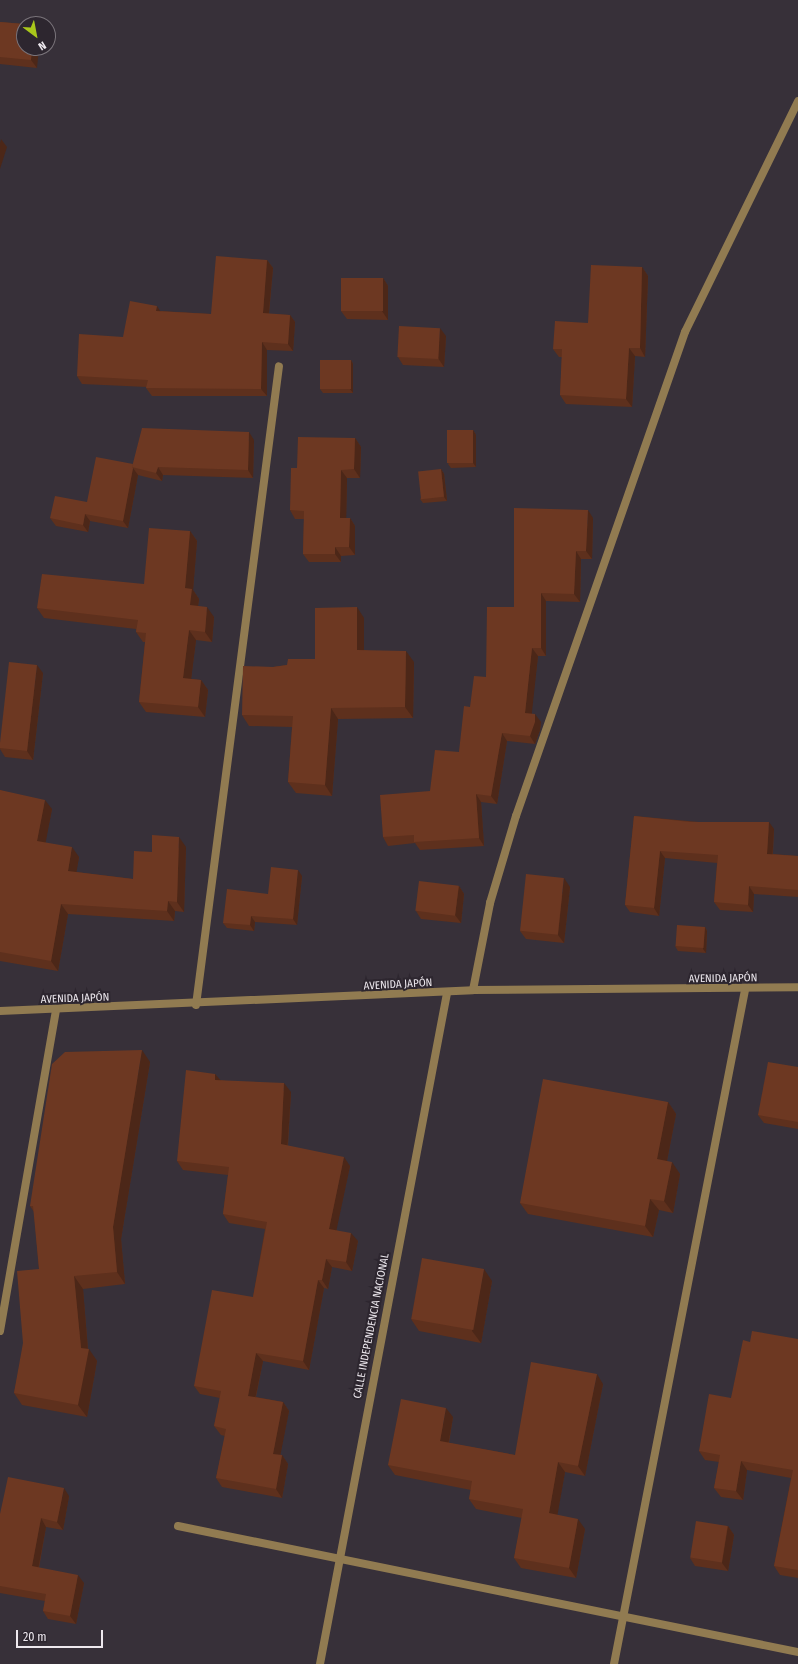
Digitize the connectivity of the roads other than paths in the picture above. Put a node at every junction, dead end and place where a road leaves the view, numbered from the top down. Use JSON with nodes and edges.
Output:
{"nodes":[{"id":1,"x":798,"y":101,"type":"edge"},
{"id":2,"x":278,"y":366,"type":"dead end"},
{"id":3,"x":798,"y":987,"type":"edge"},
{"id":4,"x":473,"y":990,"type":"junction"},
{"id":5,"x":745,"y":990,"type":"junction"},
{"id":6,"x":447,"y":993,"type":"junction"},
{"id":7,"x":196,"y":1005,"type":"junction"},
{"id":8,"x":0,"y":1011,"type":"edge"},
{"id":9,"x":56,"y":1011,"type":"junction"},
{"id":10,"x":0,"y":1331,"type":"edge"},
{"id":11,"x":178,"y":1526,"type":"dead end"},
{"id":12,"x":338,"y":1558,"type":"junction"},
{"id":13,"x":621,"y":1616,"type":"junction"},
{"id":14,"x":798,"y":1652,"type":"edge"},
{"id":15,"x":320,"y":1664,"type":"edge"},
{"id":16,"x":614,"y":1664,"type":"edge"}],
"edges":[{"from":1,"to":4,"type":"street"},
{"from":2,"to":7,"type":"street"},
{"from":3,"to":5,"type":"street","name":"AVENIDA JAPÓN"},
{"from":4,"to":5,"type":"street","name":"AVENIDA JAPÓN"},
{"from":4,"to":6,"type":"street","name":"AVENIDA JAPÓN"},
{"from":5,"to":13,"type":"street"},
{"from":6,"to":7,"type":"street","name":"AVENIDA JAPÓN"},
{"from":6,"to":12,"type":"street","name":"CALLE INDEPENDENCIA NACIONAL"},
{"from":7,"to":9,"type":"street","name":"AVENIDA JAPÓN"},
{"from":8,"to":9,"type":"street","name":"AVENIDA JAPÓN"},
{"from":9,"to":10,"type":"street"},
{"from":11,"to":12,"type":"street"},
{"from":12,"to":13,"type":"street"},
{"from":12,"to":15,"type":"street","name":"CALLE INDEPENDENCIA NACIONAL"},
{"from":13,"to":14,"type":"street"},
{"from":13,"to":16,"type":"street"}]}
